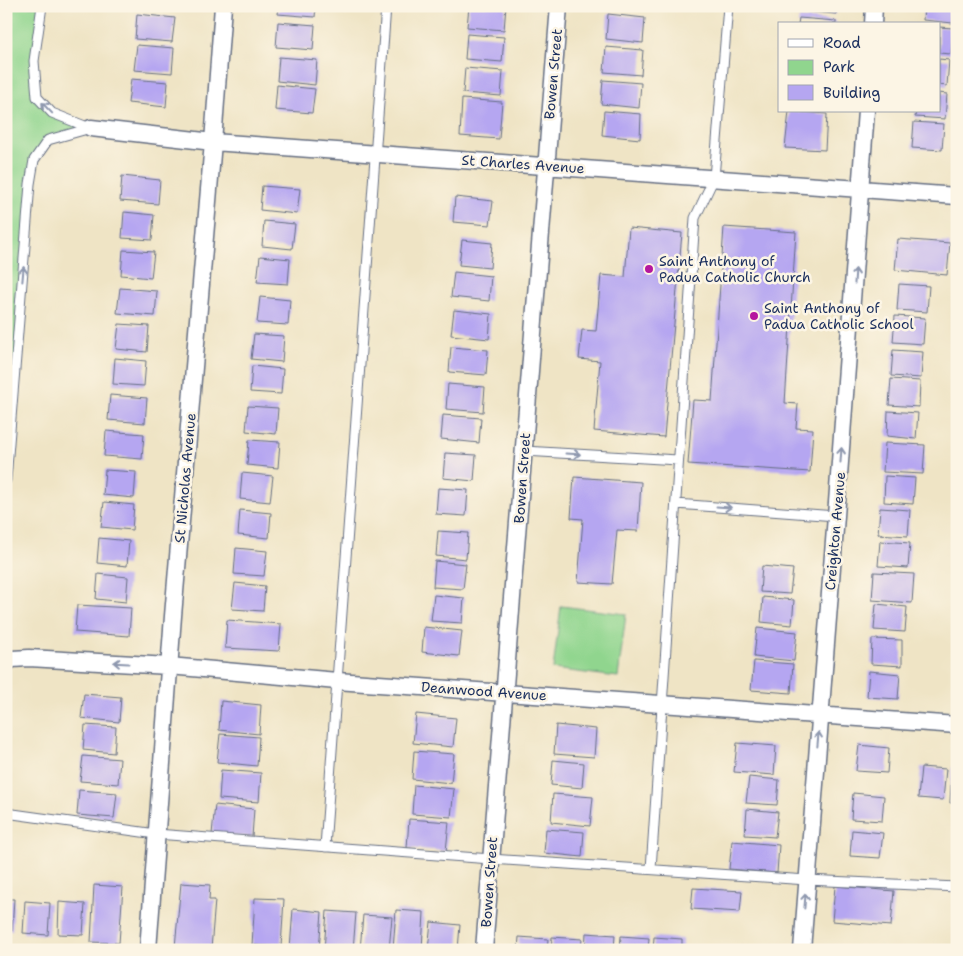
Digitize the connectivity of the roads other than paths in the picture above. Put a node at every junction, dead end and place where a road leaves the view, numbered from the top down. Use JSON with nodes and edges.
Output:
{"nodes":[{"id":1,"x":42,"y":6,"type":"edge"},
{"id":2,"x":223,"y":6,"type":"edge"},
{"id":3,"x":386,"y":6,"type":"edge"},
{"id":4,"x":559,"y":6,"type":"edge"},
{"id":5,"x":728,"y":6,"type":"edge"},
{"id":6,"x":874,"y":6,"type":"edge"},
{"id":7,"x":873,"y":22,"type":"edge"},
{"id":8,"x":866,"y":112,"type":"edge"},
{"id":9,"x":90,"y":128,"type":"junction"},
{"id":10,"x":213,"y":142,"type":"junction"},
{"id":11,"x":375,"y":153,"type":"junction"},
{"id":12,"x":546,"y":165,"type":"junction"},
{"id":13,"x":714,"y":178,"type":"junction"},
{"id":14,"x":860,"y":189,"type":"junction"},
{"id":15,"x":957,"y":196,"type":"edge"},
{"id":16,"x":524,"y":451,"type":"junction"},
{"id":17,"x":678,"y":460,"type":"junction"},
{"id":18,"x":6,"y":480,"type":"edge"},
{"id":19,"x":676,"y":504,"type":"junction"},
{"id":20,"x":836,"y":516,"type":"junction"},
{"id":21,"x":8,"y":658,"type":"edge"},
{"id":22,"x":169,"y":666,"type":"junction"},
{"id":23,"x":337,"y":681,"type":"junction"},
{"id":24,"x":504,"y":692,"type":"junction"},
{"id":25,"x":661,"y":704,"type":"junction"},
{"id":26,"x":820,"y":715,"type":"junction"},
{"id":27,"x":957,"y":725,"type":"edge"},
{"id":28,"x":6,"y":813,"type":"edge"},
{"id":29,"x":156,"y":834,"type":"junction"},
{"id":30,"x":325,"y":847,"type":"junction"},
{"id":31,"x":491,"y":859,"type":"junction"},
{"id":32,"x":651,"y":869,"type":"junction"},
{"id":33,"x":807,"y":880,"type":"junction"},
{"id":34,"x":957,"y":888,"type":"edge"},
{"id":35,"x":148,"y":950,"type":"edge"},
{"id":36,"x":484,"y":950,"type":"edge"},
{"id":37,"x":802,"y":950,"type":"edge"}],
"edges":[{"from":9,"to":1,"type":"lane","one_way":true},
{"from":2,"to":10,"type":"street","name":"St Nicholas Avenue"},
{"from":3,"to":11,"type":"lane"},
{"from":4,"to":12,"type":"street","name":"Bowen Street"},
{"from":5,"to":13,"type":"lane"},
{"from":6,"to":7,"type":"street"},
{"from":8,"to":14,"type":"street","name":"Creighton Avenue"},
{"from":9,"to":10,"type":"street","name":"St Charles Avenue"},
{"from":18,"to":9,"type":"lane","one_way":true},
{"from":10,"to":11,"type":"street","name":"St Charles Avenue"},
{"from":10,"to":22,"type":"street","name":"St Nicholas Avenue"},
{"from":11,"to":12,"type":"street","name":"St Charles Avenue"},
{"from":11,"to":23,"type":"lane"},
{"from":12,"to":13,"type":"street","name":"St Charles Avenue"},
{"from":12,"to":16,"type":"street","name":"Bowen Street"},
{"from":13,"to":14,"type":"street","name":"St Charles Avenue"},
{"from":13,"to":17,"type":"lane"},
{"from":14,"to":15,"type":"street","name":"St Charles Avenue"},
{"from":20,"to":14,"type":"street","name":"Creighton Avenue","one_way":true},
{"from":16,"to":17,"type":"lane","one_way":true},
{"from":16,"to":24,"type":"street","name":"Bowen Street"},
{"from":17,"to":19,"type":"lane"},
{"from":19,"to":20,"type":"lane","one_way":true},
{"from":19,"to":25,"type":"lane"},
{"from":20,"to":26,"type":"street","name":"Creighton Avenue"},
{"from":22,"to":21,"type":"street","name":"Deanwood Avenue","one_way":true},
{"from":22,"to":23,"type":"street","name":"Deanwood Avenue"},
{"from":22,"to":29,"type":"street","name":"St Nicholas Avenue"},
{"from":23,"to":24,"type":"street","name":"Deanwood Avenue"},
{"from":23,"to":30,"type":"lane"},
{"from":24,"to":25,"type":"street","name":"Deanwood Avenue"},
{"from":24,"to":31,"type":"street","name":"Bowen Street"},
{"from":25,"to":26,"type":"street","name":"Deanwood Avenue"},
{"from":25,"to":32,"type":"lane"},
{"from":26,"to":27,"type":"street","name":"Deanwood Avenue"},
{"from":33,"to":26,"type":"street","name":"Creighton Avenue","one_way":true},
{"from":28,"to":29,"type":"lane"},
{"from":29,"to":30,"type":"lane"},
{"from":29,"to":35,"type":"street","name":"St Nicholas Avenue"},
{"from":30,"to":31,"type":"lane"},
{"from":31,"to":32,"type":"lane"},
{"from":31,"to":36,"type":"street","name":"Bowen Street"},
{"from":32,"to":33,"type":"lane"},
{"from":33,"to":34,"type":"lane"},
{"from":37,"to":33,"type":"street","name":"Creighton Avenue","one_way":true}]}
